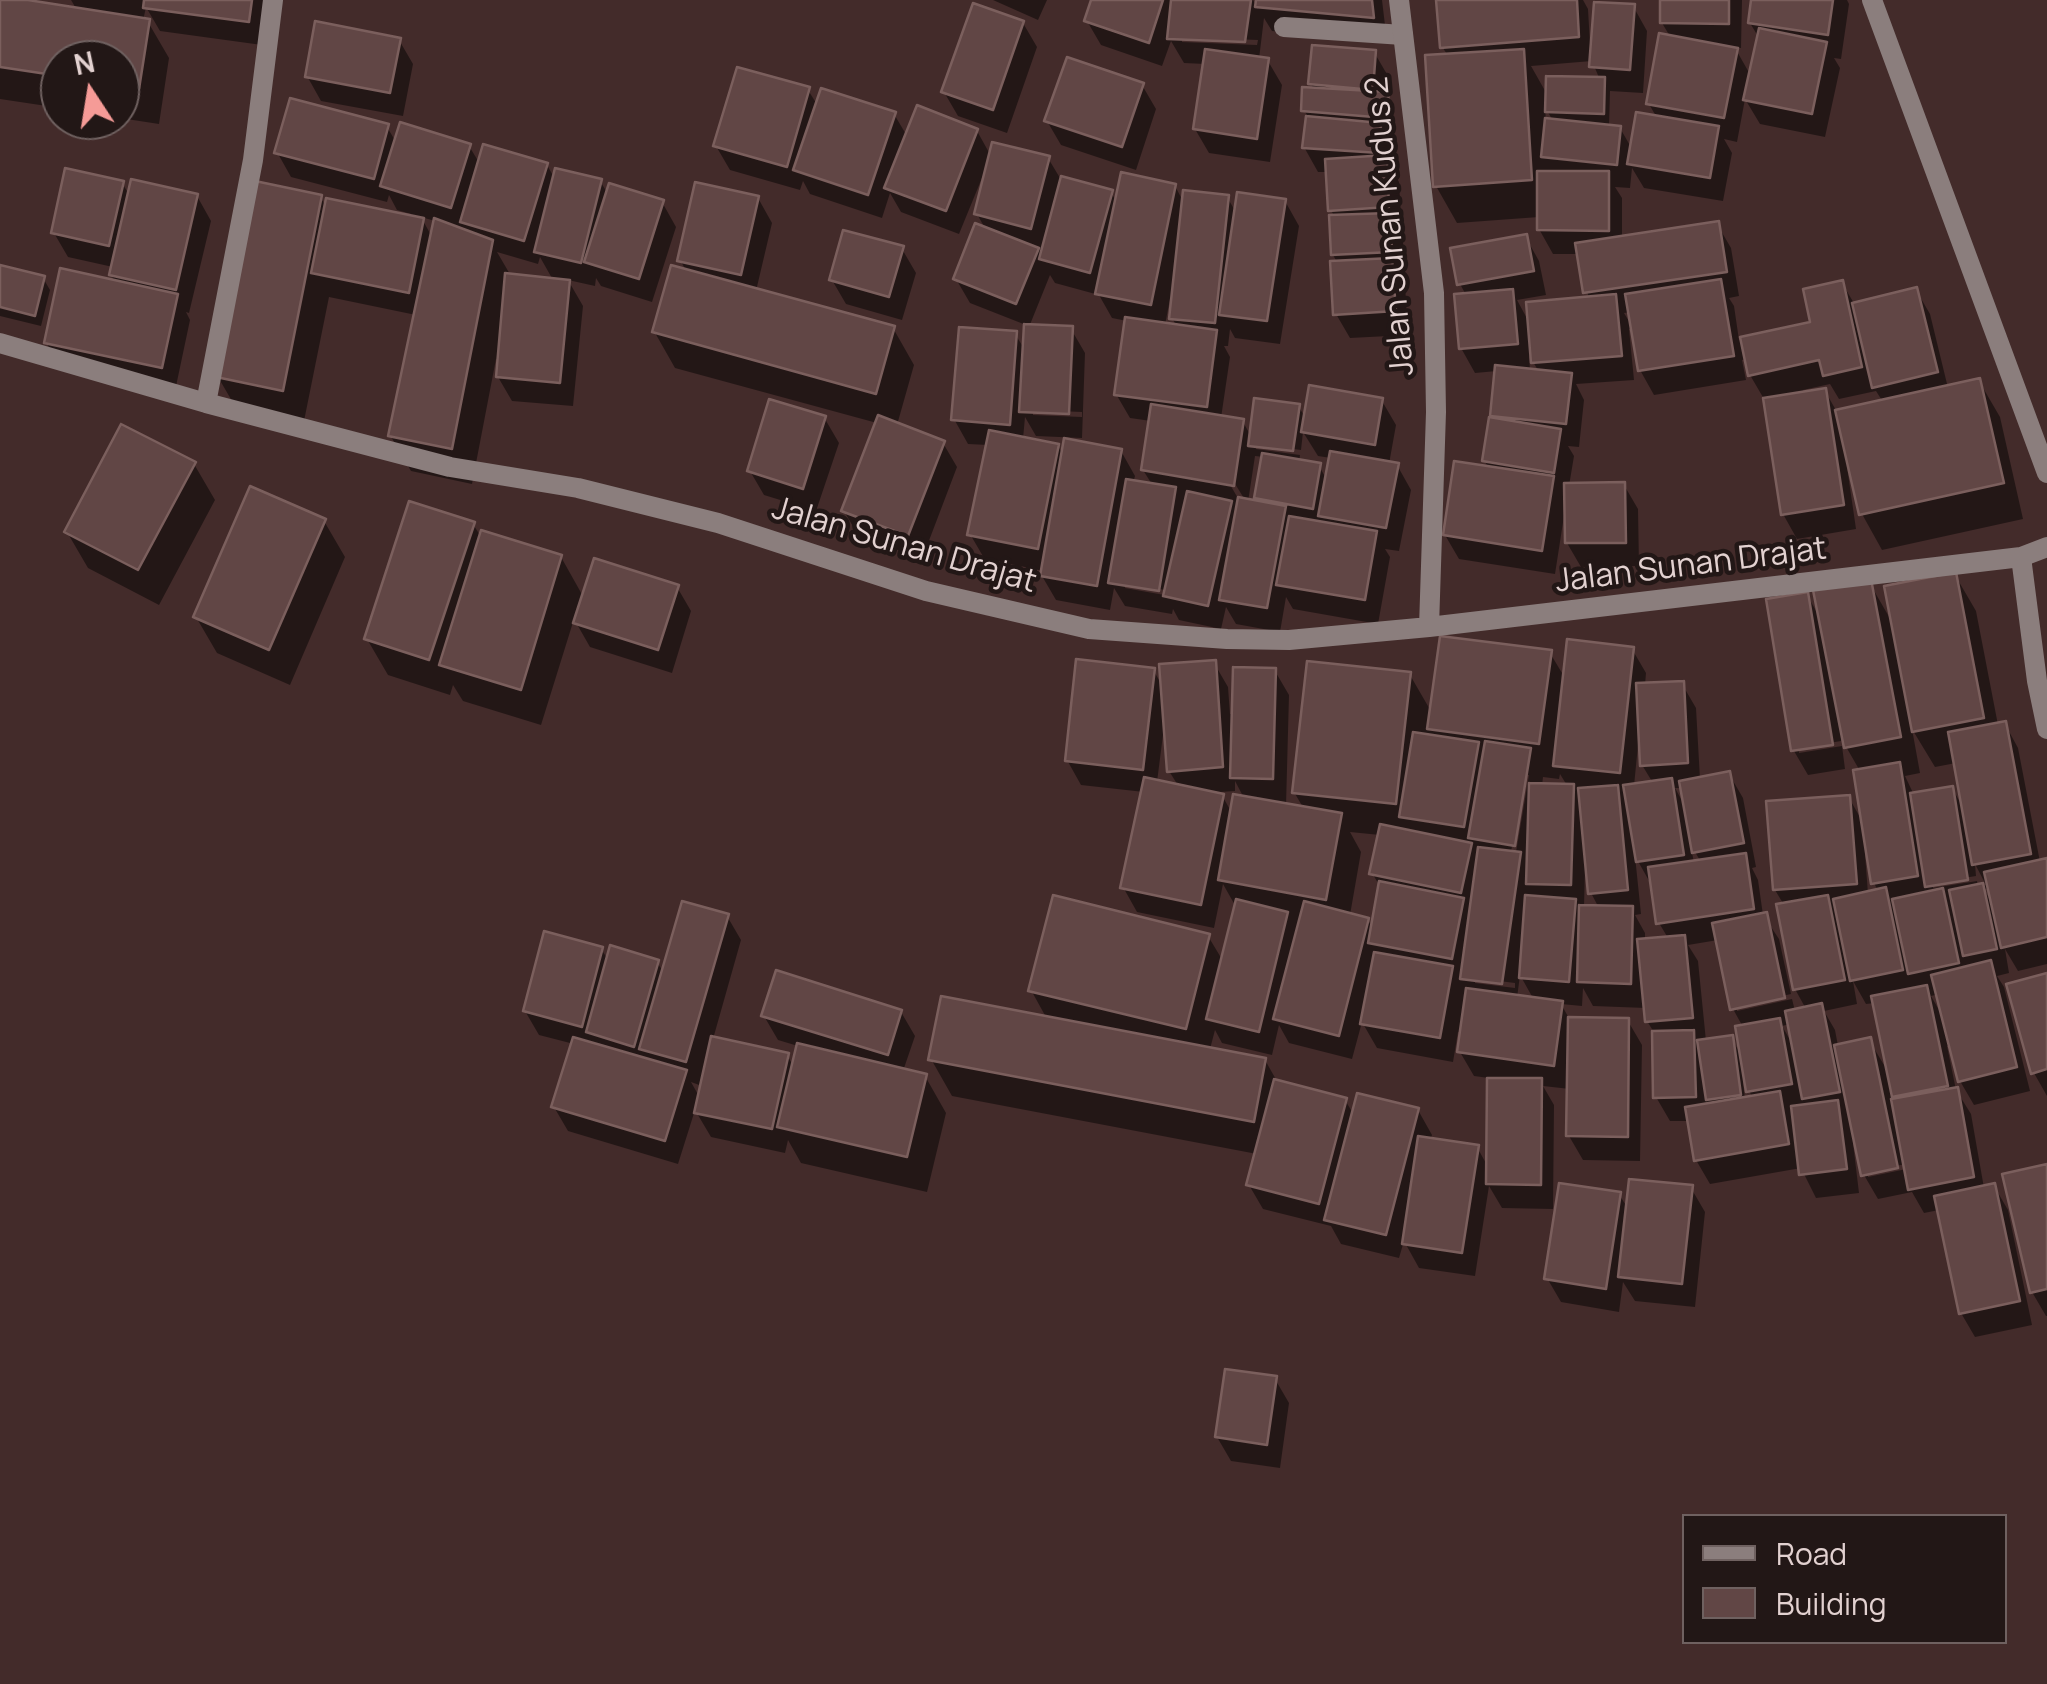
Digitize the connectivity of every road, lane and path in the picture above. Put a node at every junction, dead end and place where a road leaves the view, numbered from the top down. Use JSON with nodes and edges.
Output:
{"nodes":[{"id":1,"x":274,"y":0,"type":"edge"},
{"id":2,"x":1400,"y":0,"type":"edge"},
{"id":3,"x":1872,"y":0,"type":"edge"},
{"id":4,"x":1284,"y":27,"type":"dead end"},
{"id":5,"x":1404,"y":35,"type":"junction"},
{"id":6,"x":0,"y":343,"type":"edge"},
{"id":7,"x":206,"y":403,"type":"junction"},
{"id":8,"x":2047,"y":473,"type":"edge"},
{"id":9,"x":2047,"y":547,"type":"edge"},
{"id":10,"x":2021,"y":557,"type":"junction"},
{"id":11,"x":1429,"y":627,"type":"junction"},
{"id":12,"x":2047,"y":728,"type":"edge"}],
"edges":[{"from":1,"to":7,"type":"street"},
{"from":2,"to":5,"type":"street","name":"Jalan Sunan Kudus 2"},
{"from":3,"to":8,"type":"street"},
{"from":4,"to":5,"type":"street"},
{"from":5,"to":11,"type":"street","name":"Jalan Sunan Kudus 2"},
{"from":6,"to":7,"type":"street","name":"Jalan Sunan Drajat"},
{"from":7,"to":11,"type":"street","name":"Jalan Sunan Drajat"},
{"from":9,"to":10,"type":"street","name":"Jalan Sunan Drajat"},
{"from":10,"to":11,"type":"street","name":"Jalan Sunan Drajat"},
{"from":10,"to":12,"type":"street"}]}
